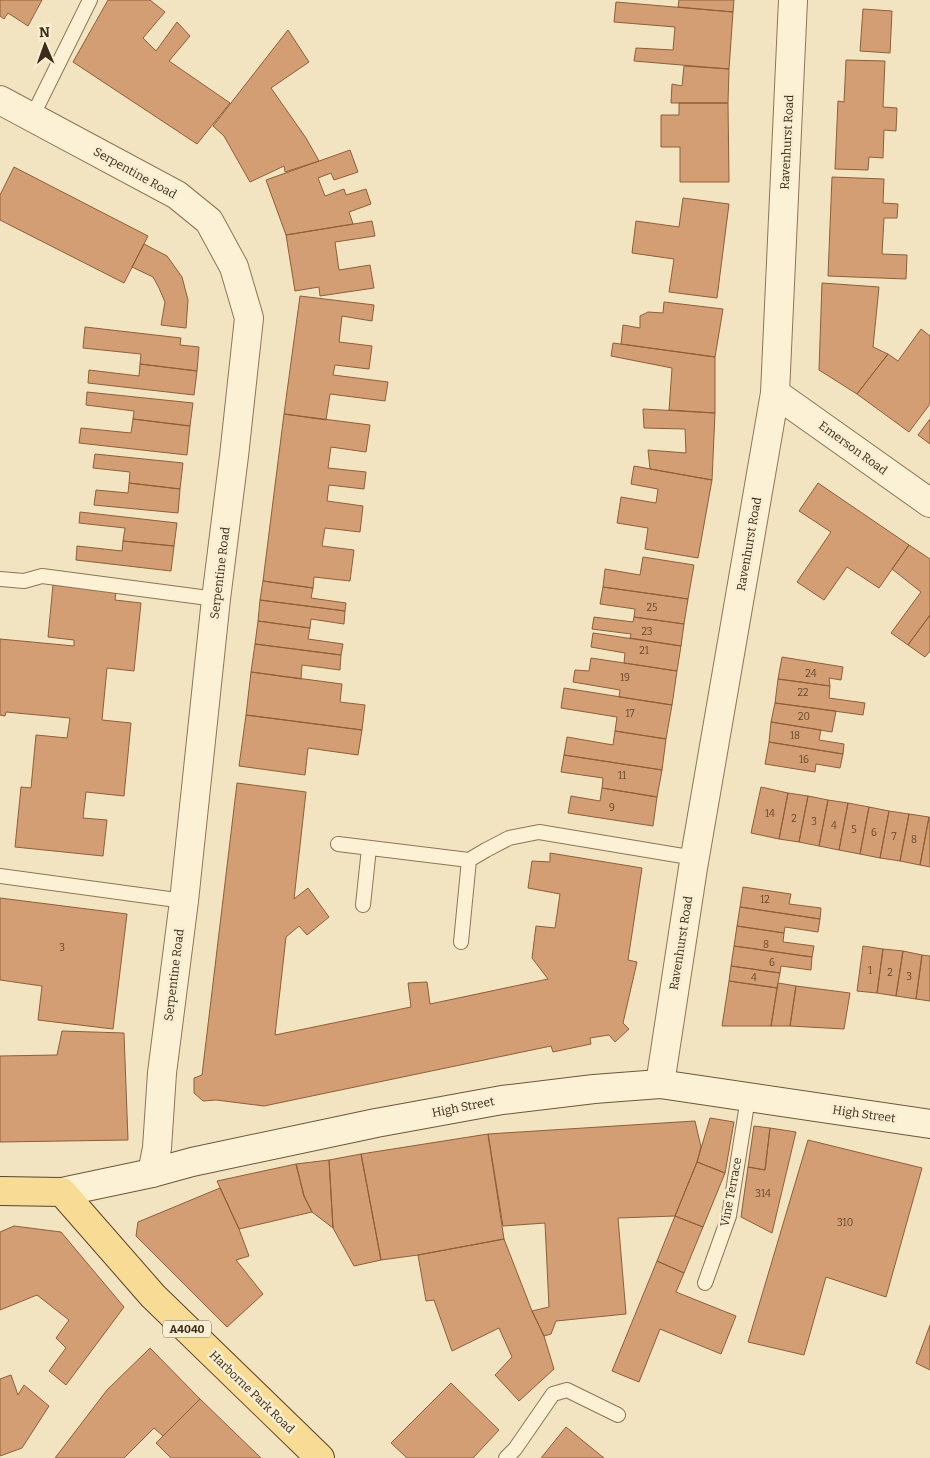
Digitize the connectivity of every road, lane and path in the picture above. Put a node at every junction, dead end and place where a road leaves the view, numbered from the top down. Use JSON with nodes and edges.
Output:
{"nodes":[{"id":1,"x":90,"y":0,"type":"edge"},
{"id":2,"x":793,"y":0,"type":"edge"},
{"id":3,"x":0,"y":100,"type":"edge"},
{"id":4,"x":32,"y":117,"type":"junction"},
{"id":5,"x":775,"y":393,"type":"junction"},
{"id":6,"x":930,"y":503,"type":"edge"},
{"id":7,"x":0,"y":579,"type":"edge"},
{"id":8,"x":216,"y":599,"type":"junction"},
{"id":9,"x":338,"y":844,"type":"dead end"},
{"id":10,"x":369,"y":848,"type":"junction"},
{"id":11,"x":694,"y":858,"type":"junction"},
{"id":12,"x":469,"y":860,"type":"junction"},
{"id":13,"x":0,"y":876,"type":"edge"},
{"id":14,"x":184,"y":901,"type":"junction"},
{"id":15,"x":363,"y":904,"type":"dead end"},
{"id":16,"x":461,"y":942,"type":"dead end"},
{"id":17,"x":660,"y":1084,"type":"junction"},
{"id":18,"x":748,"y":1098,"type":"junction"},
{"id":19,"x":930,"y":1124,"type":"edge"},
{"id":20,"x":152,"y":1173,"type":"junction"},
{"id":21,"x":0,"y":1192,"type":"edge"},
{"id":22,"x":62,"y":1192,"type":"junction"},
{"id":23,"x":705,"y":1283,"type":"dead end"},
{"id":24,"x":618,"y":1415,"type":"dead end"},
{"id":25,"x":320,"y":1458,"type":"edge"},
{"id":26,"x":506,"y":1458,"type":"edge"}],
"edges":[{"from":1,"to":4,"type":"lane"},
{"from":2,"to":5,"type":"street","name":"Ravenhurst Road"},
{"from":3,"to":4,"type":"street","name":"Serpentine Road"},
{"from":4,"to":8,"type":"street","name":"Serpentine Road"},
{"from":5,"to":6,"type":"street","name":"Emerson Road"},
{"from":5,"to":11,"type":"street","name":"Ravenhurst Road"},
{"from":7,"to":8,"type":"lane"},
{"from":8,"to":14,"type":"street","name":"Serpentine Road"},
{"from":9,"to":10,"type":"lane"},
{"from":10,"to":12,"type":"lane"},
{"from":10,"to":15,"type":"lane"},
{"from":11,"to":12,"type":"lane"},
{"from":11,"to":17,"type":"street","name":"Ravenhurst Road"},
{"from":12,"to":16,"type":"lane"},
{"from":13,"to":14,"type":"lane"},
{"from":14,"to":20,"type":"street","name":"Serpentine Road"},
{"from":17,"to":18,"type":"street","name":"High Street"},
{"from":17,"to":20,"type":"street","name":"High Street"},
{"from":18,"to":19,"type":"street","name":"High Street"},
{"from":18,"to":23,"type":"lane","name":"Vine Terrace"},
{"from":20,"to":22,"type":"street","name":"High Street"},
{"from":21,"to":22,"type":"main road","name":"High Street"},
{"from":22,"to":25,"type":"main road","name":"Harborne Park Road","number":"A4040"},
{"from":24,"to":26,"type":"lane"}]}
